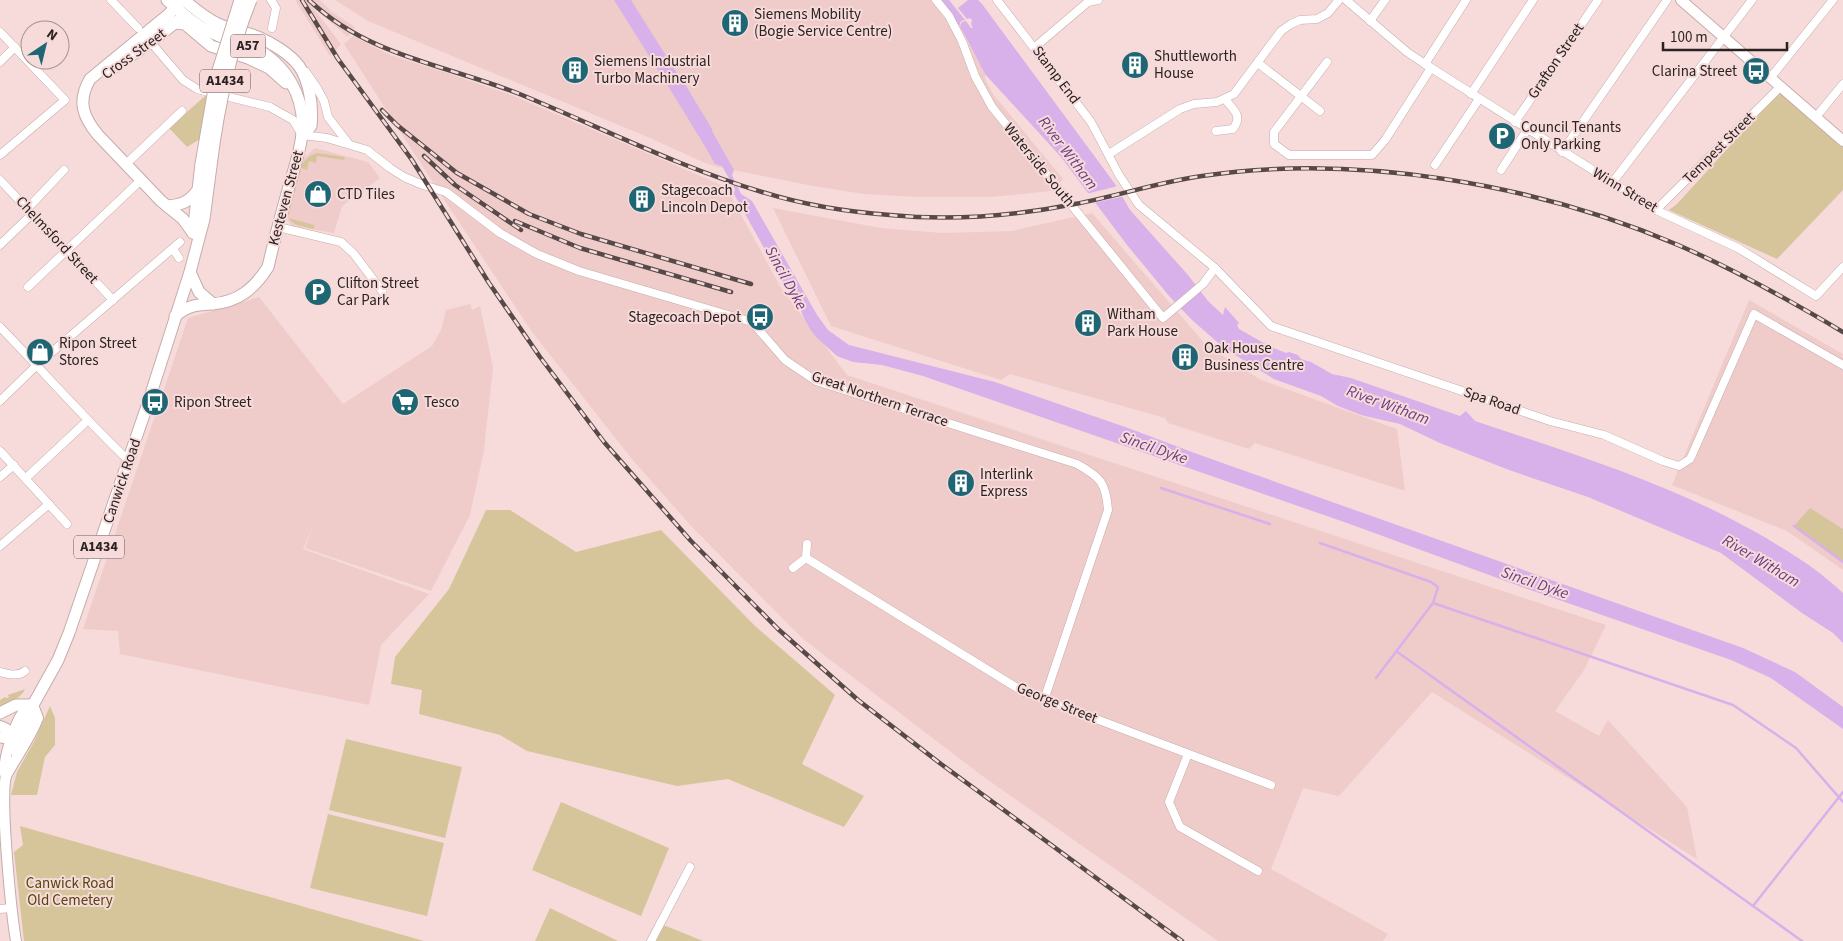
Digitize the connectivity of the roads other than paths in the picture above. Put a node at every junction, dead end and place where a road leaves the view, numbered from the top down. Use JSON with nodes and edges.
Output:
{"nodes":[{"id":1,"x":111,"y":0,"type":"edge"},
{"id":2,"x":240,"y":0,"type":"edge"},
{"id":3,"x":251,"y":0,"type":"edge"},
{"id":4,"x":271,"y":0,"type":"edge"},
{"id":5,"x":936,"y":0,"type":"edge"},
{"id":6,"x":997,"y":0,"type":"edge"},
{"id":7,"x":1098,"y":0,"type":"edge"},
{"id":8,"x":1339,"y":0,"type":"edge"},
{"id":9,"x":1346,"y":0,"type":"edge"},
{"id":10,"x":1385,"y":0,"type":"edge"},
{"id":11,"x":1466,"y":0,"type":"edge"},
{"id":12,"x":1533,"y":0,"type":"edge"},
{"id":13,"x":1598,"y":0,"type":"edge"},
{"id":14,"x":1667,"y":0,"type":"edge"},
{"id":15,"x":1681,"y":0,"type":"edge"},
{"id":16,"x":1752,"y":0,"type":"edge"},
{"id":17,"x":1833,"y":0,"type":"edge"},
{"id":18,"x":1087,"y":1,"type":"edge"},
{"id":19,"x":182,"y":6,"type":"edge"},
{"id":20,"x":1370,"y":21,"type":"junction"},
{"id":21,"x":272,"y":28,"type":"dead end"},
{"id":22,"x":0,"y":32,"type":"edge"},
{"id":23,"x":144,"y":35,"type":"junction"},
{"id":24,"x":1723,"y":37,"type":"junction"},
{"id":25,"x":15,"y":47,"type":"junction"},
{"id":26,"x":1035,"y":48,"type":"junction"},
{"id":27,"x":20,"y":52,"type":"edge"},
{"id":28,"x":0,"y":62,"type":"edge"},
{"id":29,"x":1327,"y":62,"type":"dead end"},
{"id":30,"x":1258,"y":63,"type":"junction"},
{"id":31,"x":299,"y":66,"type":"junction"},
{"id":32,"x":1428,"y":66,"type":"junction"},
{"id":33,"x":37,"y":70,"type":"edge"},
{"id":34,"x":1771,"y":77,"type":"junction"},
{"id":35,"x":1843,"y":84,"type":"edge"},
{"id":36,"x":1781,"y":86,"type":"junction"},
{"id":37,"x":1471,"y":94,"type":"junction"},
{"id":38,"x":1301,"y":96,"type":"junction"},
{"id":39,"x":1225,"y":99,"type":"junction"},
{"id":40,"x":1479,"y":99,"type":"junction"},
{"id":41,"x":182,"y":111,"type":"dead end"},
{"id":42,"x":1320,"y":111,"type":"dead end"},
{"id":43,"x":1816,"y":117,"type":"junction"},
{"id":44,"x":1515,"y":122,"type":"junction"},
{"id":45,"x":1527,"y":130,"type":"junction"},
{"id":46,"x":1216,"y":131,"type":"dead end"},
{"id":47,"x":302,"y":135,"type":"junction"},
{"id":48,"x":1843,"y":142,"type":"edge"},
{"id":49,"x":348,"y":144,"type":"junction"},
{"id":50,"x":1562,"y":152,"type":"junction"},
{"id":51,"x":1109,"y":154,"type":"junction"},
{"id":52,"x":0,"y":155,"type":"edge"},
{"id":53,"x":126,"y":164,"type":"junction"},
{"id":54,"x":206,"y":165,"type":"junction"},
{"id":55,"x":1435,"y":165,"type":"dead end"},
{"id":56,"x":64,"y":170,"type":"dead end"},
{"id":57,"x":1502,"y":170,"type":"dead end"},
{"id":58,"x":0,"y":180,"type":"edge"},
{"id":59,"x":141,"y":180,"type":"junction"},
{"id":60,"x":1612,"y":182,"type":"junction"},
{"id":61,"x":197,"y":191,"type":"junction"},
{"id":62,"x":167,"y":206,"type":"junction"},
{"id":63,"x":1656,"y":210,"type":"junction"},
{"id":64,"x":30,"y":211,"type":"junction"},
{"id":65,"x":278,"y":227,"type":"junction"},
{"id":66,"x":193,"y":233,"type":"junction"},
{"id":67,"x":180,"y":242,"type":"dead end"},
{"id":68,"x":0,"y":244,"type":"edge"},
{"id":69,"x":172,"y":249,"type":"junction"},
{"id":70,"x":195,"y":250,"type":"junction"},
{"id":71,"x":66,"y":251,"type":"junction"},
{"id":72,"x":179,"y":258,"type":"dead end"},
{"id":73,"x":1843,"y":267,"type":"edge"},
{"id":74,"x":1215,"y":268,"type":"junction"},
{"id":75,"x":190,"y":272,"type":"junction"},
{"id":76,"x":28,"y":287,"type":"dead end"},
{"id":77,"x":382,"y":290,"type":"dead end"},
{"id":78,"x":113,"y":300,"type":"junction"},
{"id":79,"x":213,"y":304,"type":"junction"},
{"id":80,"x":175,"y":316,"type":"junction"},
{"id":81,"x":0,"y":328,"type":"edge"},
{"id":82,"x":38,"y":365,"type":"junction"},
{"id":83,"x":1843,"y":365,"type":"edge"},
{"id":84,"x":0,"y":401,"type":"edge"},
{"id":85,"x":87,"y":421,"type":"junction"},
{"id":86,"x":0,"y":450,"type":"edge"},
{"id":87,"x":128,"y":460,"type":"junction"},
{"id":88,"x":14,"y":465,"type":"junction"},
{"id":89,"x":0,"y":477,"type":"edge"},
{"id":90,"x":26,"y":478,"type":"junction"},
{"id":91,"x":49,"y":504,"type":"junction"},
{"id":92,"x":67,"y":524,"type":"dead end"},
{"id":93,"x":807,"y":544,"type":"dead end"},
{"id":94,"x":0,"y":546,"type":"edge"},
{"id":95,"x":806,"y":558,"type":"junction"},
{"id":96,"x":793,"y":568,"type":"dead end"},
{"id":97,"x":25,"y":671,"type":"dead end"},
{"id":98,"x":0,"y":672,"type":"edge"},
{"id":99,"x":1044,"y":700,"type":"junction"},
{"id":100,"x":33,"y":705,"type":"junction"},
{"id":101,"x":0,"y":713,"type":"edge"},
{"id":102,"x":0,"y":726,"type":"edge"},
{"id":103,"x":10,"y":738,"type":"edge"},
{"id":104,"x":1188,"y":754,"type":"junction"},
{"id":105,"x":18,"y":756,"type":"junction"},
{"id":106,"x":6,"y":777,"type":"junction"},
{"id":107,"x":1271,"y":785,"type":"dead end"},
{"id":108,"x":1,"y":793,"type":"edge"},
{"id":109,"x":690,"y":867,"type":"dead end"},
{"id":110,"x":1258,"y":871,"type":"dead end"},
{"id":111,"x":5,"y":909,"type":"edge"},
{"id":112,"x":16,"y":941,"type":"edge"},
{"id":113,"x":651,"y":941,"type":"edge"}],
"edges":[{"from":1,"to":23,"type":"street","name":"Kesteven Street"},
{"from":2,"to":54,"type":"main road","number":"A1434","bridge":true},
{"from":3,"to":54,"type":"main road","number":"A1434","bridge":true},
{"from":4,"to":21,"type":"street"},
{"from":5,"to":74,"type":"street","name":"Waterside South"},
{"from":6,"to":26,"type":"street","name":"Stamp End"},
{"from":7,"to":18,"type":"street"},
{"from":8,"to":30,"type":"street"},
{"from":9,"to":20,"type":"street","name":"Winn Street"},
{"from":10,"to":20,"type":"street"},
{"from":11,"to":32,"type":"street"},
{"from":12,"to":37,"type":"street"},
{"from":13,"to":44,"type":"street","name":"Grafton Street"},
{"from":14,"to":50,"type":"street"},
{"from":15,"to":24,"type":"main road"},
{"from":16,"to":24,"type":"street"},
{"from":17,"to":34,"type":"street"},
{"from":18,"to":26,"type":"street"},
{"from":19,"to":23,"type":"main road","name":"Cross Street"},
{"from":19,"to":31,"type":"main road","number":"A57"},
{"from":19,"to":47,"type":"main road","number":"A57"},
{"from":20,"to":32,"type":"street","name":"Winn Street"},
{"from":22,"to":25,"type":"street"},
{"from":23,"to":47,"type":"street","name":"Kesteven Street"},
{"from":23,"to":53,"type":"main road","name":"Cross Street"},
{"from":24,"to":34,"type":"main road"},
{"from":24,"to":60,"type":"street"},
{"from":25,"to":27,"type":"street"},
{"from":25,"to":28,"type":"street"},
{"from":26,"to":51,"type":"street","name":"Stamp End"},
{"from":29,"to":38,"type":"street"},
{"from":30,"to":38,"type":"street"},
{"from":30,"to":39,"type":"street"},
{"from":31,"to":47,"type":"main road","number":"A57"},
{"from":31,"to":49,"type":"street"},
{"from":32,"to":37,"type":"street","name":"Winn Street"},
{"from":32,"to":38,"type":"street"},
{"from":33,"to":52,"type":"street"},
{"from":34,"to":36,"type":"main road"},
{"from":35,"to":43,"type":"street"},
{"from":36,"to":43,"type":"main road"},
{"from":36,"to":63,"type":"street","name":"Tempest Street"},
{"from":37,"to":40,"type":"street","name":"Winn Street"},
{"from":38,"to":42,"type":"street"},
{"from":39,"to":46,"type":"street"},
{"from":39,"to":51,"type":"street"},
{"from":40,"to":44,"type":"street","name":"Winn Street"},
{"from":40,"to":55,"type":"street"},
{"from":41,"to":53,"type":"street"},
{"from":43,"to":48,"type":"main road"},
{"from":44,"to":45,"type":"street","name":"Winn Street"},
{"from":45,"to":50,"type":"street","name":"Winn Street"},
{"from":45,"to":57,"type":"street"},
{"from":47,"to":49,"type":"street","name":"Great Northern Terrace"},
{"from":47,"to":65,"type":"main road","name":"Kesteven Street","number":"A57"},
{"from":49,"to":99,"type":"street","name":"Great Northern Terrace"},
{"from":50,"to":60,"type":"street","name":"Winn Street"},
{"from":51,"to":74,"type":"street","name":"Spa Road"},
{"from":53,"to":59,"type":"main road"},
{"from":54,"to":61,"type":"main road","name":"Canwick Road","number":"A1434"},
{"from":54,"to":70,"type":"main road","name":"Canwick Road","number":"A1434"},
{"from":56,"to":64,"type":"street"},
{"from":58,"to":64,"type":"street","name":"Chelmsford Street"},
{"from":59,"to":62,"type":"main road"},
{"from":59,"to":71,"type":"street"},
{"from":60,"to":63,"type":"street","name":"Winn Street"},
{"from":61,"to":62,"type":"main road"},
{"from":61,"to":66,"type":"main road","name":"Canwick Road","number":"A1434"},
{"from":62,"to":66,"type":"main road"},
{"from":63,"to":73,"type":"street","name":"Winn Street"},
{"from":64,"to":68,"type":"street"},
{"from":64,"to":71,"type":"street","name":"Chelmsford Street"},
{"from":65,"to":77,"type":"street"},
{"from":65,"to":79,"type":"main road","name":"Kesteven Street","number":"A57"},
{"from":66,"to":70,"type":"main road","name":"Canwick Road","number":"A1434"},
{"from":67,"to":69,"type":"street"},
{"from":69,"to":72,"type":"street"},
{"from":69,"to":78,"type":"street"},
{"from":70,"to":75,"type":"main road","name":"Canwick Road","number":"A1434"},
{"from":71,"to":76,"type":"street"},
{"from":71,"to":78,"type":"street","name":"Chelmsford Street"},
{"from":74,"to":83,"type":"street","name":"Spa Road"},
{"from":75,"to":79,"type":"main road"},
{"from":75,"to":80,"type":"main road","name":"Canwick Road","number":"A1434"},
{"from":78,"to":82,"type":"street"},
{"from":79,"to":80,"type":"main road","name":"Kesteven Street","number":"A57"},
{"from":80,"to":87,"type":"main road","name":"Canwick Road","number":"A1434"},
{"from":81,"to":82,"type":"street"},
{"from":82,"to":84,"type":"street"},
{"from":82,"to":85,"type":"street"},
{"from":85,"to":87,"type":"street"},
{"from":85,"to":90,"type":"street"},
{"from":86,"to":88,"type":"street"},
{"from":87,"to":100,"type":"main road","name":"Canwick Road","number":"A1434"},
{"from":88,"to":89,"type":"street"},
{"from":88,"to":90,"type":"street"},
{"from":90,"to":91,"type":"street"},
{"from":91,"to":92,"type":"street"},
{"from":91,"to":94,"type":"street"},
{"from":93,"to":95,"type":"street"},
{"from":95,"to":96,"type":"street"},
{"from":95,"to":99,"type":"street","name":"George Street"},
{"from":97,"to":98,"type":"street"},
{"from":99,"to":104,"type":"street","name":"George Street"},
{"from":100,"to":101,"type":"main road"},
{"from":100,"to":103,"type":"main road","number":"A1434"},
{"from":100,"to":105,"type":"main road"},
{"from":102,"to":103,"type":"main road"},
{"from":103,"to":105,"type":"main road"},
{"from":103,"to":106,"type":"main road"},
{"from":104,"to":107,"type":"street","name":"George Street"},
{"from":104,"to":110,"type":"street"},
{"from":105,"to":106,"type":"main road"},
{"from":106,"to":108,"type":"main road"},
{"from":108,"to":111,"type":"main road"},
{"from":109,"to":113,"type":"street"},
{"from":111,"to":112,"type":"main road"}]}
